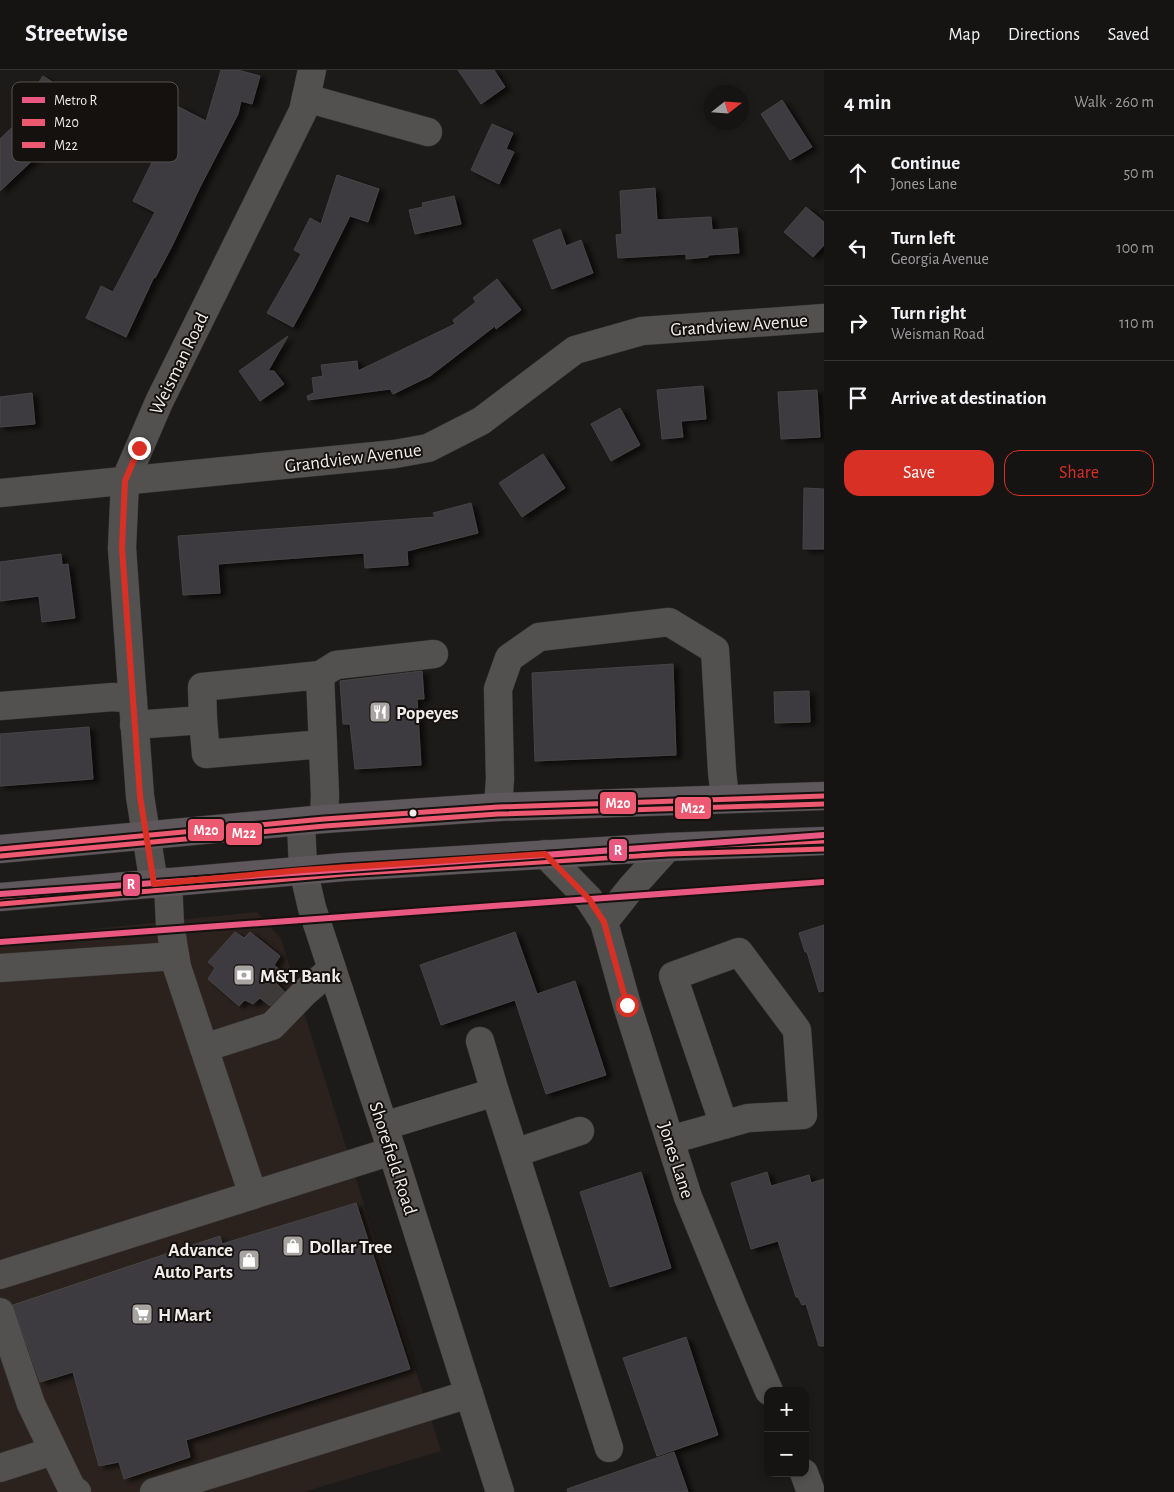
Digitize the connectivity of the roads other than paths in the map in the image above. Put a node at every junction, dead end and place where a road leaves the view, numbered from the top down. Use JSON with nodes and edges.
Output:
{"nodes":[{"id":1,"x":312,"y":70,"type":"edge"},
{"id":2,"x":306,"y":98,"type":"junction"},
{"id":3,"x":428,"y":132,"type":"dead end"},
{"id":4,"x":824,"y":318,"type":"edge"},
{"id":5,"x":125,"y":481,"type":"junction"},
{"id":6,"x":0,"y":493,"type":"edge"},
{"id":7,"x":434,"y":654,"type":"dead end"},
{"id":8,"x":320,"y":676,"type":"junction"},
{"id":9,"x":0,"y":706,"type":"edge"},
{"id":10,"x":134,"y":712,"type":"junction"},
{"id":11,"x":203,"y":720,"type":"junction"},
{"id":12,"x":323,"y":744,"type":"junction"},
{"id":13,"x":824,"y":796,"type":"edge"},
{"id":14,"x":725,"y":799,"type":"junction"},
{"id":15,"x":498,"y":807,"type":"junction"},
{"id":16,"x":312,"y":821,"type":"junction"},
{"id":17,"x":146,"y":836,"type":"junction"},
{"id":18,"x":824,"y":841,"type":"edge"},
{"id":19,"x":668,"y":848,"type":"junction"},
{"id":20,"x":0,"y":850,"type":"edge"},
{"id":21,"x":545,"y":854,"type":"junction"},
{"id":22,"x":303,"y":870,"type":"junction"},
{"id":23,"x":161,"y":883,"type":"junction"},
{"id":24,"x":0,"y":897,"type":"edge"},
{"id":25,"x":604,"y":922,"type":"junction"},
{"id":26,"x":175,"y":956,"type":"junction"},
{"id":27,"x":0,"y":968,"type":"edge"},
{"id":28,"x":332,"y":969,"type":"junction"},
{"id":29,"x":285,"y":995,"type":"junction"},
{"id":30,"x":250,"y":1033,"type":"junction"},
{"id":31,"x":480,"y":1041,"type":"dead end"},
{"id":32,"x":204,"y":1048,"type":"junction"},
{"id":33,"x":496,"y":1092,"type":"junction"},
{"id":34,"x":724,"y":1125,"type":"junction"},
{"id":35,"x":580,"y":1131,"type":"dead end"},
{"id":36,"x":388,"y":1138,"type":"junction"},
{"id":37,"x":670,"y":1140,"type":"junction"},
{"id":38,"x":515,"y":1153,"type":"junction"},
{"id":39,"x":254,"y":1195,"type":"junction"},
{"id":40,"x":0,"y":1276,"type":"edge"},
{"id":41,"x":0,"y":1312,"type":"edge"},
{"id":42,"x":767,"y":1387,"type":"edge"},
{"id":43,"x":469,"y":1394,"type":"junction"},
{"id":44,"x":609,"y":1448,"type":"dead end"},
{"id":45,"x":53,"y":1451,"type":"junction"},
{"id":46,"x":0,"y":1468,"type":"edge"},
{"id":47,"x":805,"y":1477,"type":"edge"},
{"id":48,"x":77,"y":1492,"type":"edge"},
{"id":49,"x":154,"y":1492,"type":"edge"},
{"id":50,"x":500,"y":1492,"type":"edge"},
{"id":51,"x":811,"y":1492,"type":"edge"}],
"edges":[{"from":1,"to":2,"type":"street","name":"Weisman Road"},
{"from":2,"to":3,"type":"street"},
{"from":2,"to":5,"type":"street","name":"Weisman Road"},
{"from":4,"to":5,"type":"street","name":"Grandview Avenue"},
{"from":5,"to":6,"type":"street","name":"Grandview Avenue"},
{"from":5,"to":10,"type":"street","name":"Weisman Road"},
{"from":7,"to":8,"type":"street"},
{"from":8,"to":11,"type":"street"},
{"from":8,"to":12,"type":"street","name":"Shorefield Road"},
{"from":9,"to":10,"type":"street"},
{"from":10,"to":11,"type":"street"},
{"from":10,"to":17,"type":"street","name":"Weisman Road"},
{"from":11,"to":12,"type":"street"},
{"from":12,"to":16,"type":"street","name":"Shorefield Road"},
{"from":13,"to":14,"type":"main road"},
{"from":14,"to":15,"type":"main road"},
{"from":14,"to":15,"type":"street"},
{"from":15,"to":16,"type":"main road"},
{"from":16,"to":17,"type":"main road"},
{"from":16,"to":22,"type":"street","name":"Shorefield Road"},
{"from":17,"to":20,"type":"main road"},
{"from":17,"to":23,"type":"street","name":"Weisman Road"},
{"from":18,"to":19,"type":"main road"},
{"from":19,"to":21,"type":"main road"},
{"from":19,"to":25,"type":"street"},
{"from":21,"to":22,"type":"main road"},
{"from":21,"to":25,"type":"street","name":"Jones Lane"},
{"from":22,"to":23,"type":"main road"},
{"from":22,"to":28,"type":"street","name":"Shorefield Road"},
{"from":23,"to":24,"type":"main road"},
{"from":23,"to":26,"type":"street","name":"Weisman Road"},
{"from":25,"to":37,"type":"street","name":"Jones Lane"},
{"from":26,"to":27,"type":"street"},
{"from":26,"to":32,"type":"street","name":"Weisman Road"},
{"from":28,"to":29,"type":"street"},
{"from":28,"to":36,"type":"street","name":"Shorefield Road"},
{"from":29,"to":30,"type":"street"},
{"from":29,"to":30,"type":"street"},
{"from":30,"to":32,"type":"street"},
{"from":31,"to":33,"type":"street"},
{"from":32,"to":39,"type":"street","name":"Weisman Road"},
{"from":33,"to":36,"type":"street"},
{"from":33,"to":38,"type":"street"},
{"from":34,"to":34,"type":"street"},
{"from":34,"to":37,"type":"street"},
{"from":35,"to":38,"type":"street"},
{"from":36,"to":39,"type":"street"},
{"from":36,"to":43,"type":"street","name":"Shorefield Road"},
{"from":37,"to":42,"type":"street","name":"Jones Lane"},
{"from":38,"to":44,"type":"street"},
{"from":39,"to":40,"type":"street"},
{"from":41,"to":45,"type":"street"},
{"from":43,"to":49,"type":"street"},
{"from":43,"to":50,"type":"street","name":"Shorefield Road"},
{"from":45,"to":46,"type":"street"},
{"from":45,"to":48,"type":"street"},
{"from":47,"to":51,"type":"street"}]}
